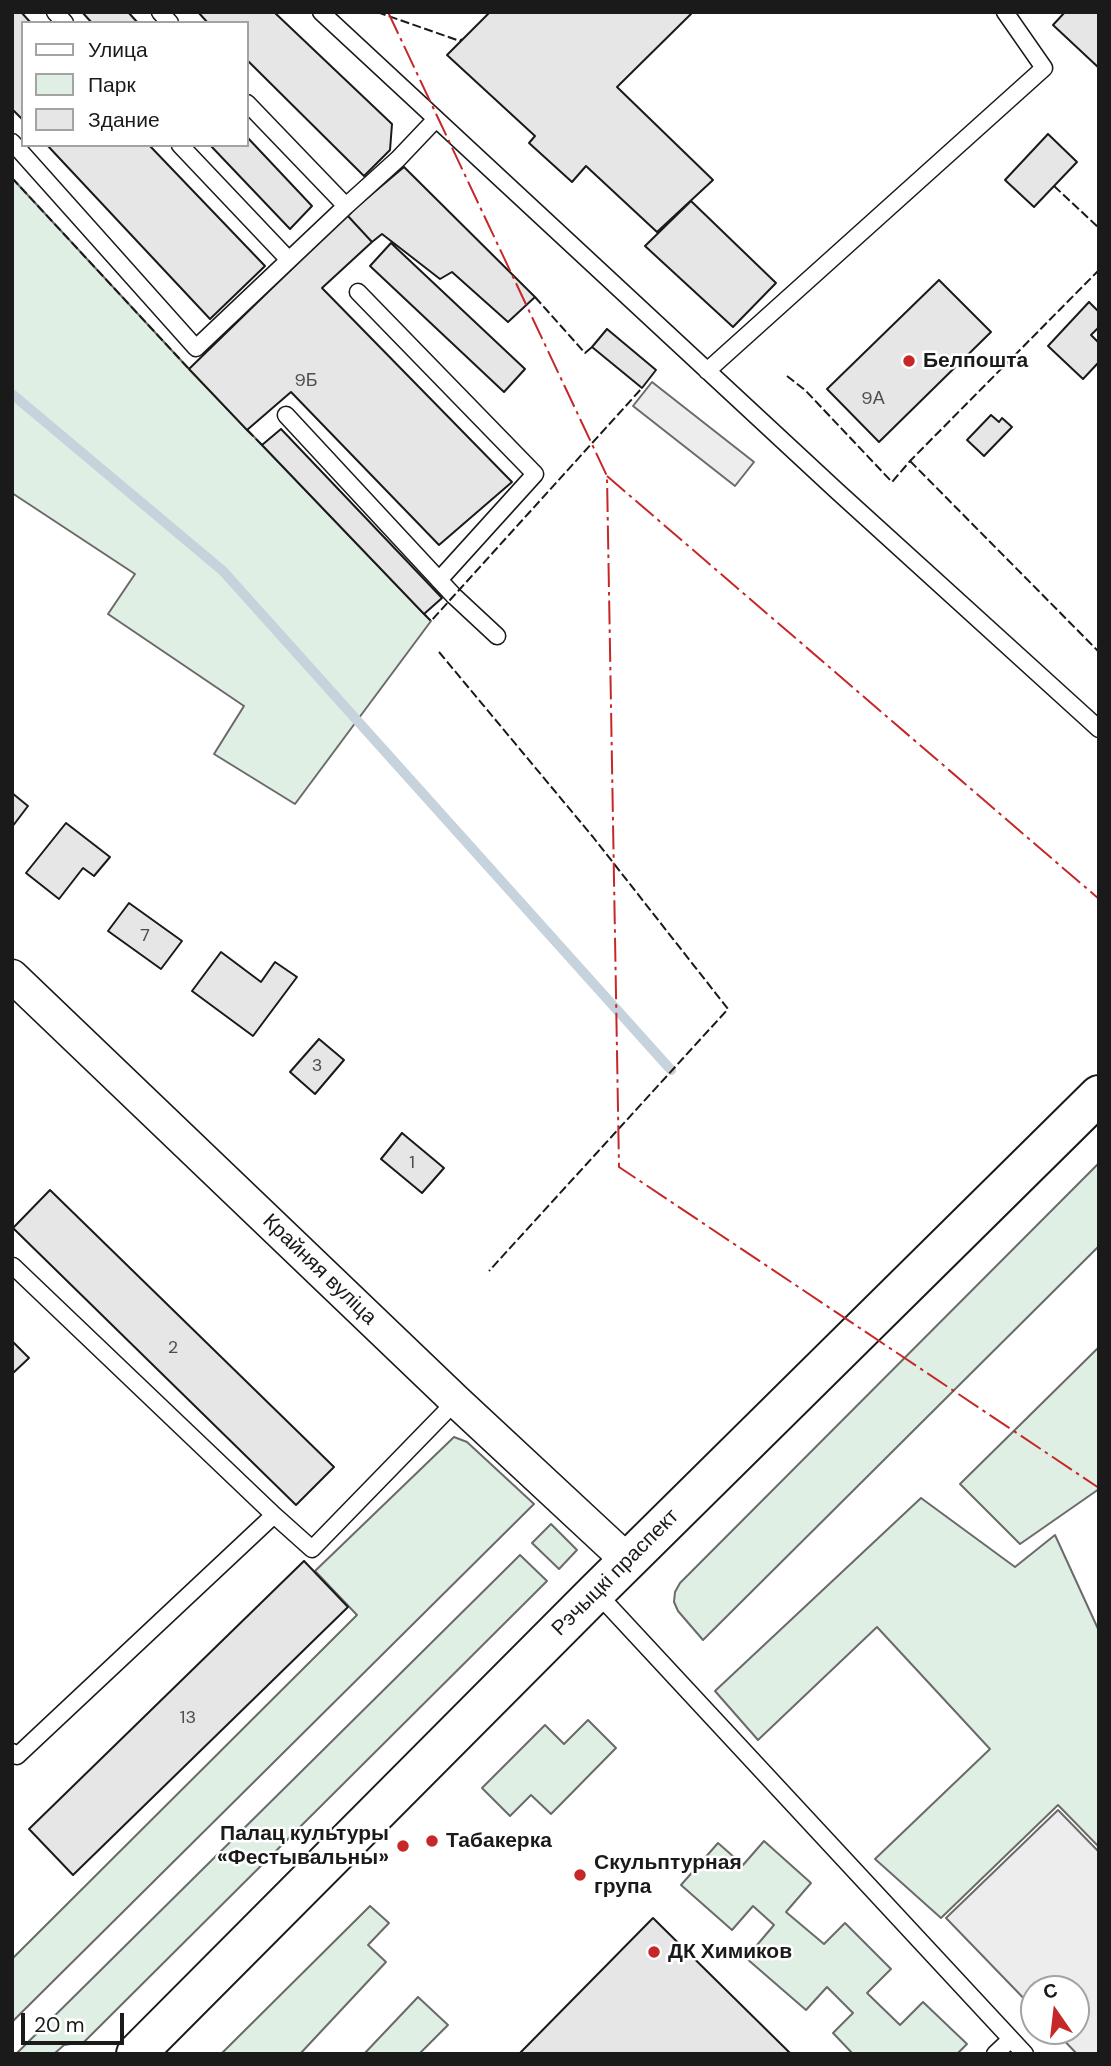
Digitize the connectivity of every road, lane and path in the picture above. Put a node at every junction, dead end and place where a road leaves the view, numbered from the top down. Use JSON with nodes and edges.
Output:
{"nodes":[{"id":1,"x":321,"y":12,"type":"edge"},
{"id":2,"x":1005,"y":12,"type":"edge"},
{"id":3,"x":248,"y":104,"type":"edge"},
{"id":4,"x":436,"y":119,"type":"junction"},
{"id":5,"x":12,"y":142,"type":"edge"},
{"id":6,"x":182,"y":147,"type":"edge"},
{"id":7,"x":346,"y":206,"type":"junction"},
{"id":8,"x":289,"y":260,"type":"junction"},
{"id":9,"x":358,"y":292,"type":"dead end"},
{"id":10,"x":707,"y":371,"type":"junction"},
{"id":11,"x":286,"y":415,"type":"dead end"},
{"id":12,"x":439,"y":579,"type":"junction"},
{"id":13,"x":497,"y":636,"type":"dead end"},
{"id":14,"x":1099,"y":729,"type":"edge"},
{"id":15,"x":12,"y":976,"type":"edge"},
{"id":16,"x":1099,"y":1096,"type":"edge"},
{"id":17,"x":13,"y":1266,"type":"edge"},
{"id":18,"x":456,"y":1401,"type":"junction"},
{"id":19,"x":274,"y":1515,"type":"junction"},
{"id":20,"x":628,"y":1561,"type":"junction"},
{"id":21,"x":596,"y":1592,"type":"junction"},
{"id":22,"x":12,"y":1752,"type":"edge"},
{"id":23,"x":1011,"y":2039,"type":"junction"},
{"id":24,"x":136,"y":2054,"type":"edge"},
{"id":25,"x":995,"y":2054,"type":"edge"},
{"id":26,"x":1025,"y":2054,"type":"edge"}],
"edges":[{"from":1,"to":4,"type":"lane"},
{"from":2,"to":10,"type":"lane"},
{"from":3,"to":7,"type":"lane"},
{"from":4,"to":7,"type":"lane"},
{"from":4,"to":10,"type":"lane"},
{"from":5,"to":8,"type":"lane"},
{"from":6,"to":8,"type":"lane"},
{"from":7,"to":8,"type":"lane"},
{"from":9,"to":12,"type":"lane"},
{"from":10,"to":14,"type":"lane"},
{"from":11,"to":12,"type":"lane"},
{"from":12,"to":13,"type":"lane"},
{"from":15,"to":18,"type":"street","name":"Крайняя вуліца"},
{"from":16,"to":20,"type":"main road","name":"Рэчыцкі праспект"},
{"from":17,"to":19,"type":"lane"},
{"from":18,"to":19,"type":"lane"},
{"from":18,"to":20,"type":"street","name":"Крайняя вуліца"},
{"from":19,"to":22,"type":"lane"},
{"from":20,"to":21,"type":"main road","name":"Рэчыцкі праспект"},
{"from":21,"to":23,"type":"lane"},
{"from":21,"to":24,"type":"main road","name":"Рэчыцкі праспект"},
{"from":23,"to":25,"type":"lane"},
{"from":23,"to":26,"type":"lane"}]}
